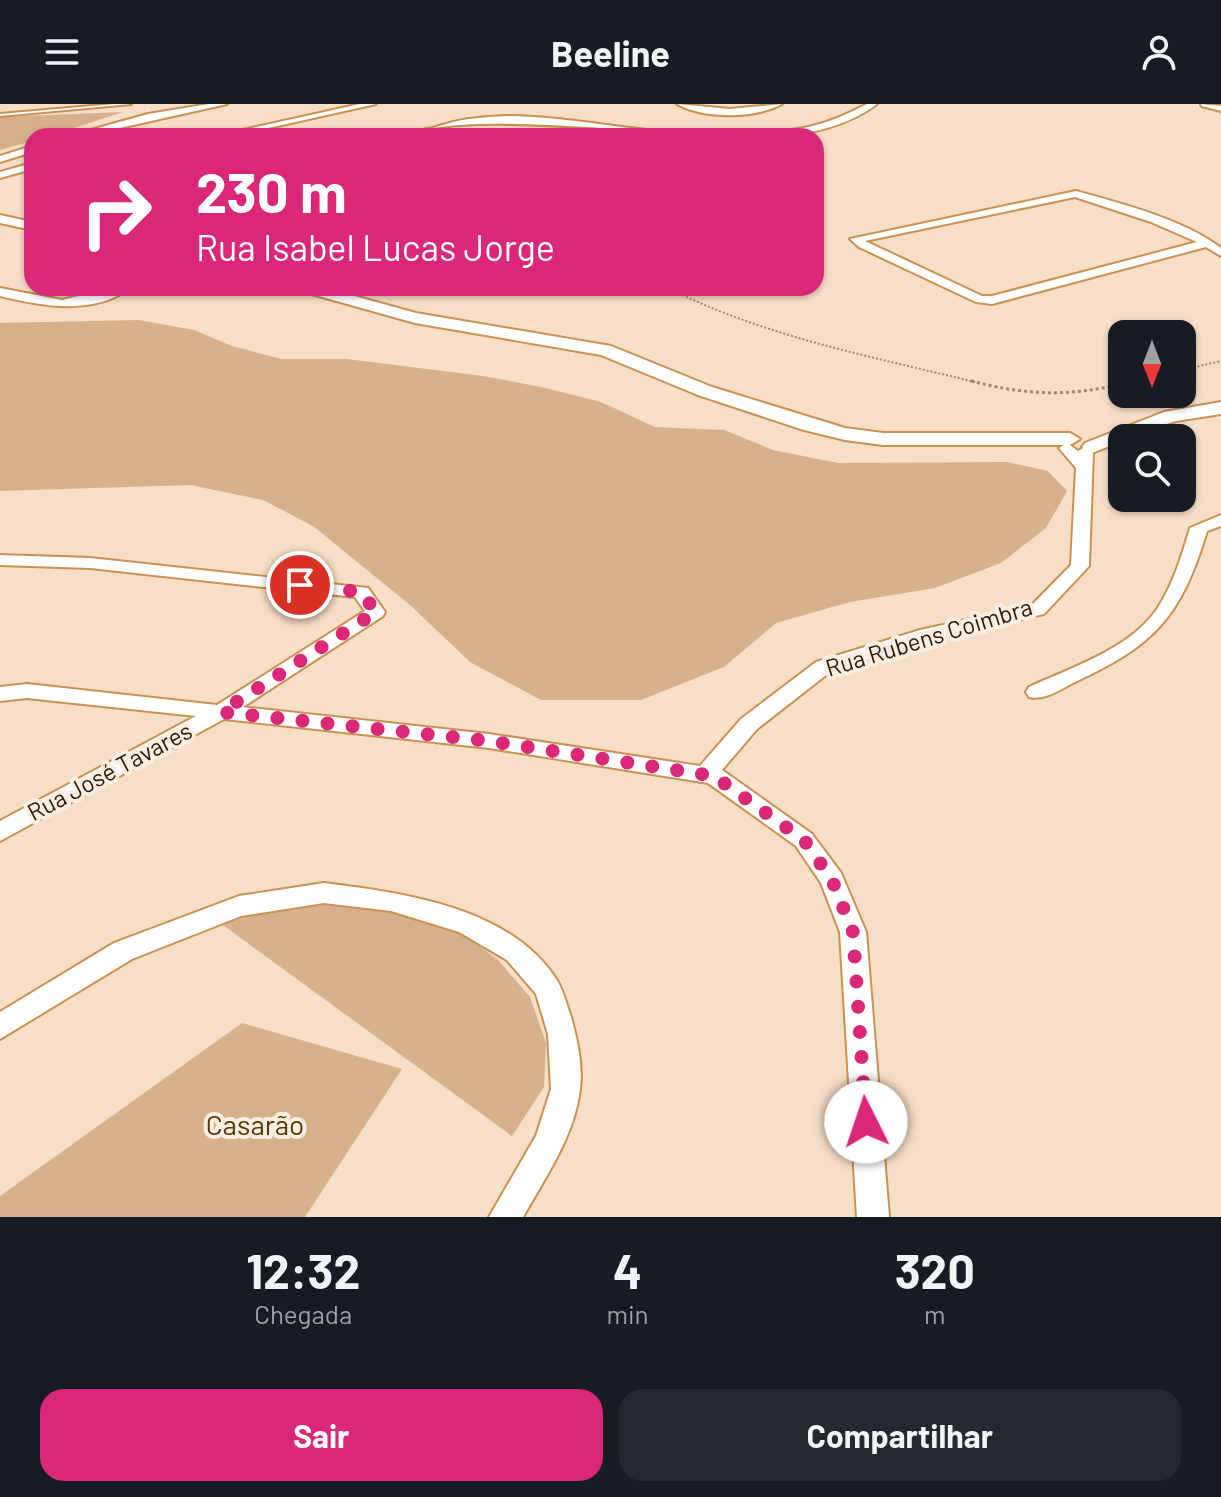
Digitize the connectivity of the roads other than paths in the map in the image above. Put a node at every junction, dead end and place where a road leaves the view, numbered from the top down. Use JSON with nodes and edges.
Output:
{"nodes":[{"id":1,"x":129,"y":104,"type":"edge"},
{"id":2,"x":161,"y":104,"type":"edge"},
{"id":3,"x":223,"y":104,"type":"edge"},
{"id":4,"x":372,"y":104,"type":"edge"},
{"id":5,"x":681,"y":104,"type":"edge"},
{"id":6,"x":778,"y":104,"type":"edge"},
{"id":7,"x":873,"y":104,"type":"edge"},
{"id":8,"x":1205,"y":104,"type":"edge"},
{"id":9,"x":1218,"y":107,"type":"edge"},
{"id":10,"x":178,"y":112,"type":"junction"},
{"id":11,"x":0,"y":115,"type":"edge"},
{"id":12,"x":659,"y":127,"type":"junction"},
{"id":13,"x":100,"y":128,"type":"edge"},
{"id":14,"x":258,"y":128,"type":"edge"},
{"id":15,"x":426,"y":128,"type":"edge"},
{"id":16,"x":668,"y":128,"type":"edge"},
{"id":17,"x":815,"y":128,"type":"edge"},
{"id":18,"x":24,"y":152,"type":"edge"},
{"id":19,"x":0,"y":159,"type":"edge"},
{"id":20,"x":24,"y":168,"type":"edge"},
{"id":21,"x":0,"y":175,"type":"edge"},
{"id":22,"x":0,"y":219,"type":"edge"},
{"id":23,"x":24,"y":224,"type":"edge"},
{"id":24,"x":1208,"y":243,"type":"junction"},
{"id":25,"x":1188,"y":250,"type":"junction"},
{"id":26,"x":1221,"y":253,"type":"edge"},
{"id":27,"x":1221,"y":263,"type":"edge"},
{"id":28,"x":0,"y":292,"type":"edge"},
{"id":29,"x":102,"y":296,"type":"edge"},
{"id":30,"x":336,"y":296,"type":"edge"},
{"id":31,"x":1221,"y":408,"type":"edge"},
{"id":32,"x":1077,"y":448,"type":"junction"},
{"id":33,"x":1221,"y":520,"type":"edge"},
{"id":34,"x":0,"y":560,"type":"edge"},
{"id":35,"x":1036,"y":692,"type":"dead end"},
{"id":36,"x":0,"y":694,"type":"edge"},
{"id":37,"x":221,"y":712,"type":"junction"},
{"id":38,"x":705,"y":775,"type":"junction"},
{"id":39,"x":0,"y":832,"type":"edge"},
{"id":40,"x":0,"y":1027,"type":"edge"},
{"id":41,"x":505,"y":1217,"type":"edge"},
{"id":42,"x":873,"y":1217,"type":"edge"}],
"edges":[{"from":1,"to":11,"type":"lane"},
{"from":2,"to":10,"type":"street"},
{"from":3,"to":10,"type":"street"},
{"from":4,"to":14,"type":"street"},
{"from":5,"to":6,"type":"street"},
{"from":5,"to":12,"type":"street"},
{"from":7,"to":17,"type":"street"},
{"from":8,"to":9,"type":"street"},
{"from":10,"to":13,"type":"street"},
{"from":12,"to":15,"type":"street"},
{"from":12,"to":16,"type":"street"},
{"from":18,"to":19,"type":"street"},
{"from":20,"to":21,"type":"street"},
{"from":22,"to":23,"type":"street"},
{"from":24,"to":25,"type":"street"},
{"from":24,"to":25,"type":"street"},
{"from":24,"to":26,"type":"street"},
{"from":25,"to":27,"type":"street"},
{"from":28,"to":29,"type":"street"},
{"from":30,"to":32,"type":"street"},
{"from":31,"to":32,"type":"street"},
{"from":32,"to":38,"type":"street","name":"Rua Rubens Coimbra"},
{"from":33,"to":35,"type":"street"},
{"from":34,"to":37,"type":"street","name":"Rua José Tavares"},
{"from":36,"to":37,"type":"street"},
{"from":37,"to":38,"type":"street"},
{"from":37,"to":39,"type":"street","name":"Rua José Tavares"},
{"from":38,"to":42,"type":"street"},
{"from":40,"to":41,"type":"street"}]}
